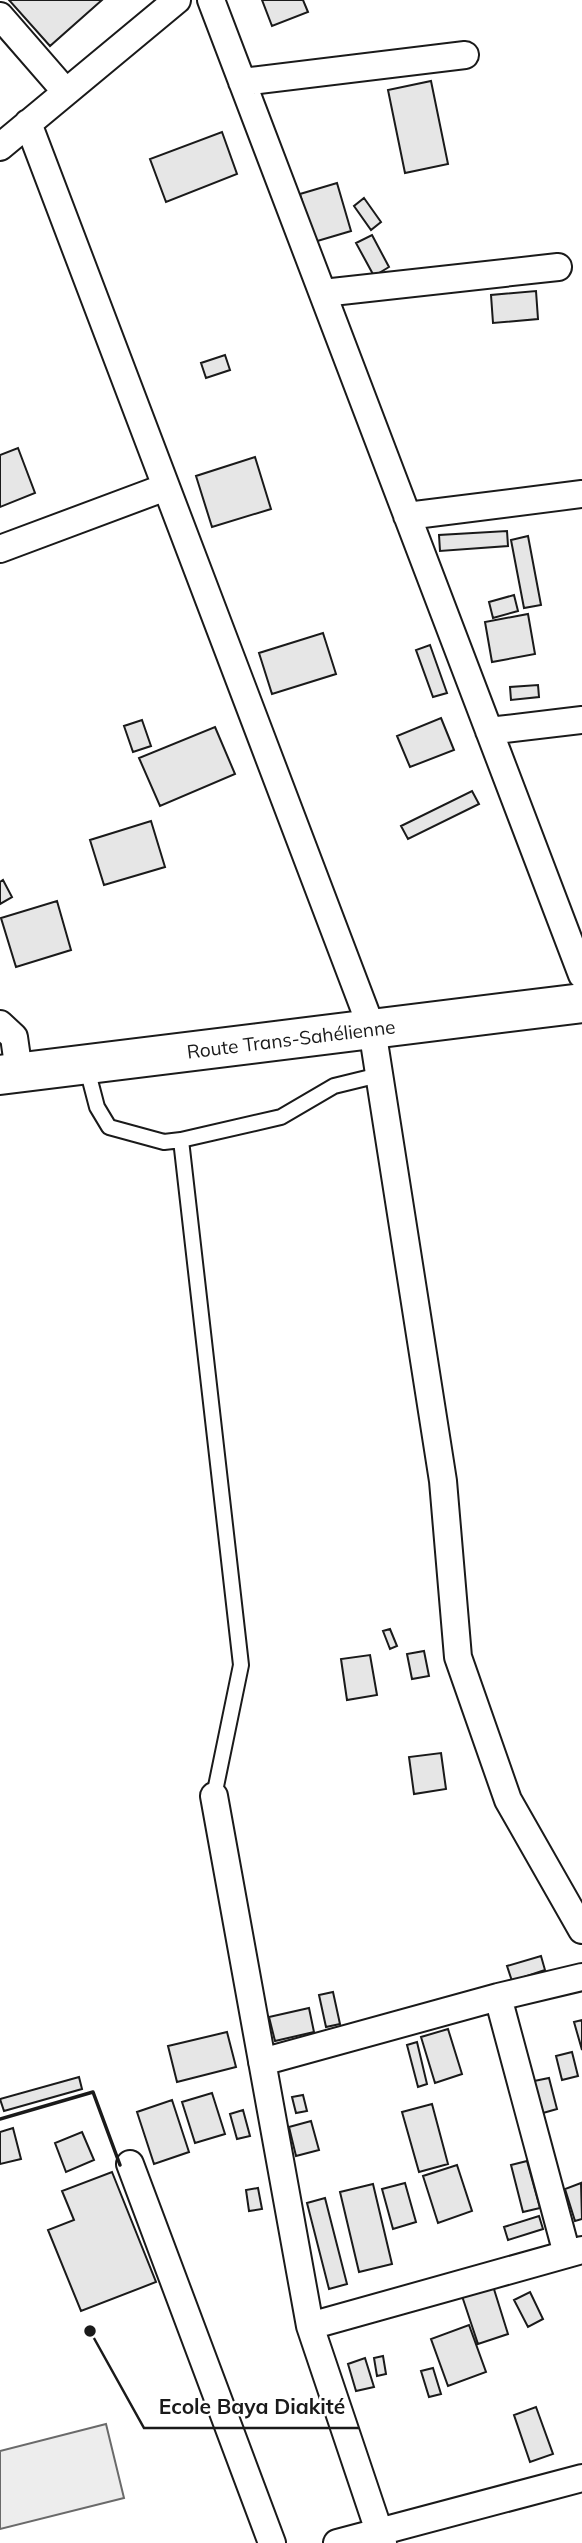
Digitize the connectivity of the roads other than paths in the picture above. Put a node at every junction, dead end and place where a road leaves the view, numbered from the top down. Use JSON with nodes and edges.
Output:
{"nodes":[{"id":1,"x":177,"y":0,"type":"edge"},
{"id":2,"x":212,"y":0,"type":"edge"},
{"id":3,"x":0,"y":16,"type":"edge"},
{"id":4,"x":465,"y":55,"type":"dead end"},
{"id":5,"x":242,"y":82,"type":"junction"},
{"id":6,"x":66,"y":92,"type":"junction"},
{"id":7,"x":28,"y":123,"type":"junction"},
{"id":8,"x":0,"y":147,"type":"edge"},
{"id":9,"x":558,"y":267,"type":"dead end"},
{"id":10,"x":323,"y":293,"type":"junction"},
{"id":11,"x":166,"y":487,"type":"junction"},
{"id":12,"x":582,"y":494,"type":"edge"},
{"id":13,"x":407,"y":516,"type":"junction"},
{"id":14,"x":0,"y":549,"type":"edge"},
{"id":15,"x":582,"y":720,"type":"edge"},
{"id":16,"x":489,"y":731,"type":"junction"},
{"id":17,"x":582,"y":975,"type":"edge"},
{"id":18,"x":582,"y":1003,"type":"edge"},
{"id":19,"x":0,"y":1024,"type":"edge"},
{"id":20,"x":372,"y":1029,"type":"junction"},
{"id":21,"x":86,"y":1064,"type":"junction"},
{"id":22,"x":9,"y":1073,"type":"edge"},
{"id":23,"x":379,"y":1075,"type":"junction"},
{"id":24,"x":181,"y":1140,"type":"junction"},
{"id":25,"x":214,"y":1796,"type":"joint"},
{"id":26,"x":582,"y":1930,"type":"edge"},
{"id":27,"x":582,"y":1977,"type":"edge"},
{"id":28,"x":498,"y":1997,"type":"junction"},
{"id":29,"x":262,"y":2062,"type":"junction"},
{"id":30,"x":130,"y":2164,"type":"dead end"},
{"id":31,"x":575,"y":2252,"type":"edge"},
{"id":32,"x":310,"y":2326,"type":"junction"},
{"id":33,"x":582,"y":2478,"type":"edge"},
{"id":34,"x":381,"y":2537,"type":"edge"},
{"id":35,"x":272,"y":2543,"type":"edge"},
{"id":36,"x":337,"y":2543,"type":"edge"}],
"edges":[{"from":1,"to":6,"type":"street"},
{"from":2,"to":5,"type":"street"},
{"from":3,"to":6,"type":"street"},
{"from":4,"to":5,"type":"street"},
{"from":5,"to":10,"type":"street"},
{"from":6,"to":7,"type":"street"},
{"from":7,"to":8,"type":"street"},
{"from":7,"to":11,"type":"street"},
{"from":9,"to":10,"type":"street"},
{"from":10,"to":13,"type":"street"},
{"from":11,"to":14,"type":"street"},
{"from":11,"to":20,"type":"street"},
{"from":12,"to":13,"type":"street"},
{"from":13,"to":16,"type":"street"},
{"from":15,"to":16,"type":"street"},
{"from":16,"to":17,"type":"street"},
{"from":18,"to":20,"type":"highway","name":"Route Trans-Sahélienne"},
{"from":19,"to":22,"type":"street"},
{"from":20,"to":21,"type":"highway","name":"Route Trans-Sahélienne"},
{"from":20,"to":23,"type":"street"},
{"from":21,"to":22,"type":"highway","name":"Route Trans-Sahélienne"},
{"from":21,"to":24,"type":"lane"},
{"from":23,"to":24,"type":"lane"},
{"from":23,"to":26,"type":"street"},
{"from":24,"to":25,"type":"lane"},
{"from":25,"to":29,"type":"street"},
{"from":27,"to":28,"type":"street"},
{"from":28,"to":29,"type":"street"},
{"from":28,"to":31,"type":"street"},
{"from":29,"to":32,"type":"street"},
{"from":30,"to":35,"type":"street"},
{"from":31,"to":32,"type":"street"},
{"from":32,"to":34,"type":"street"},
{"from":33,"to":34,"type":"street"},
{"from":34,"to":36,"type":"street"}]}
